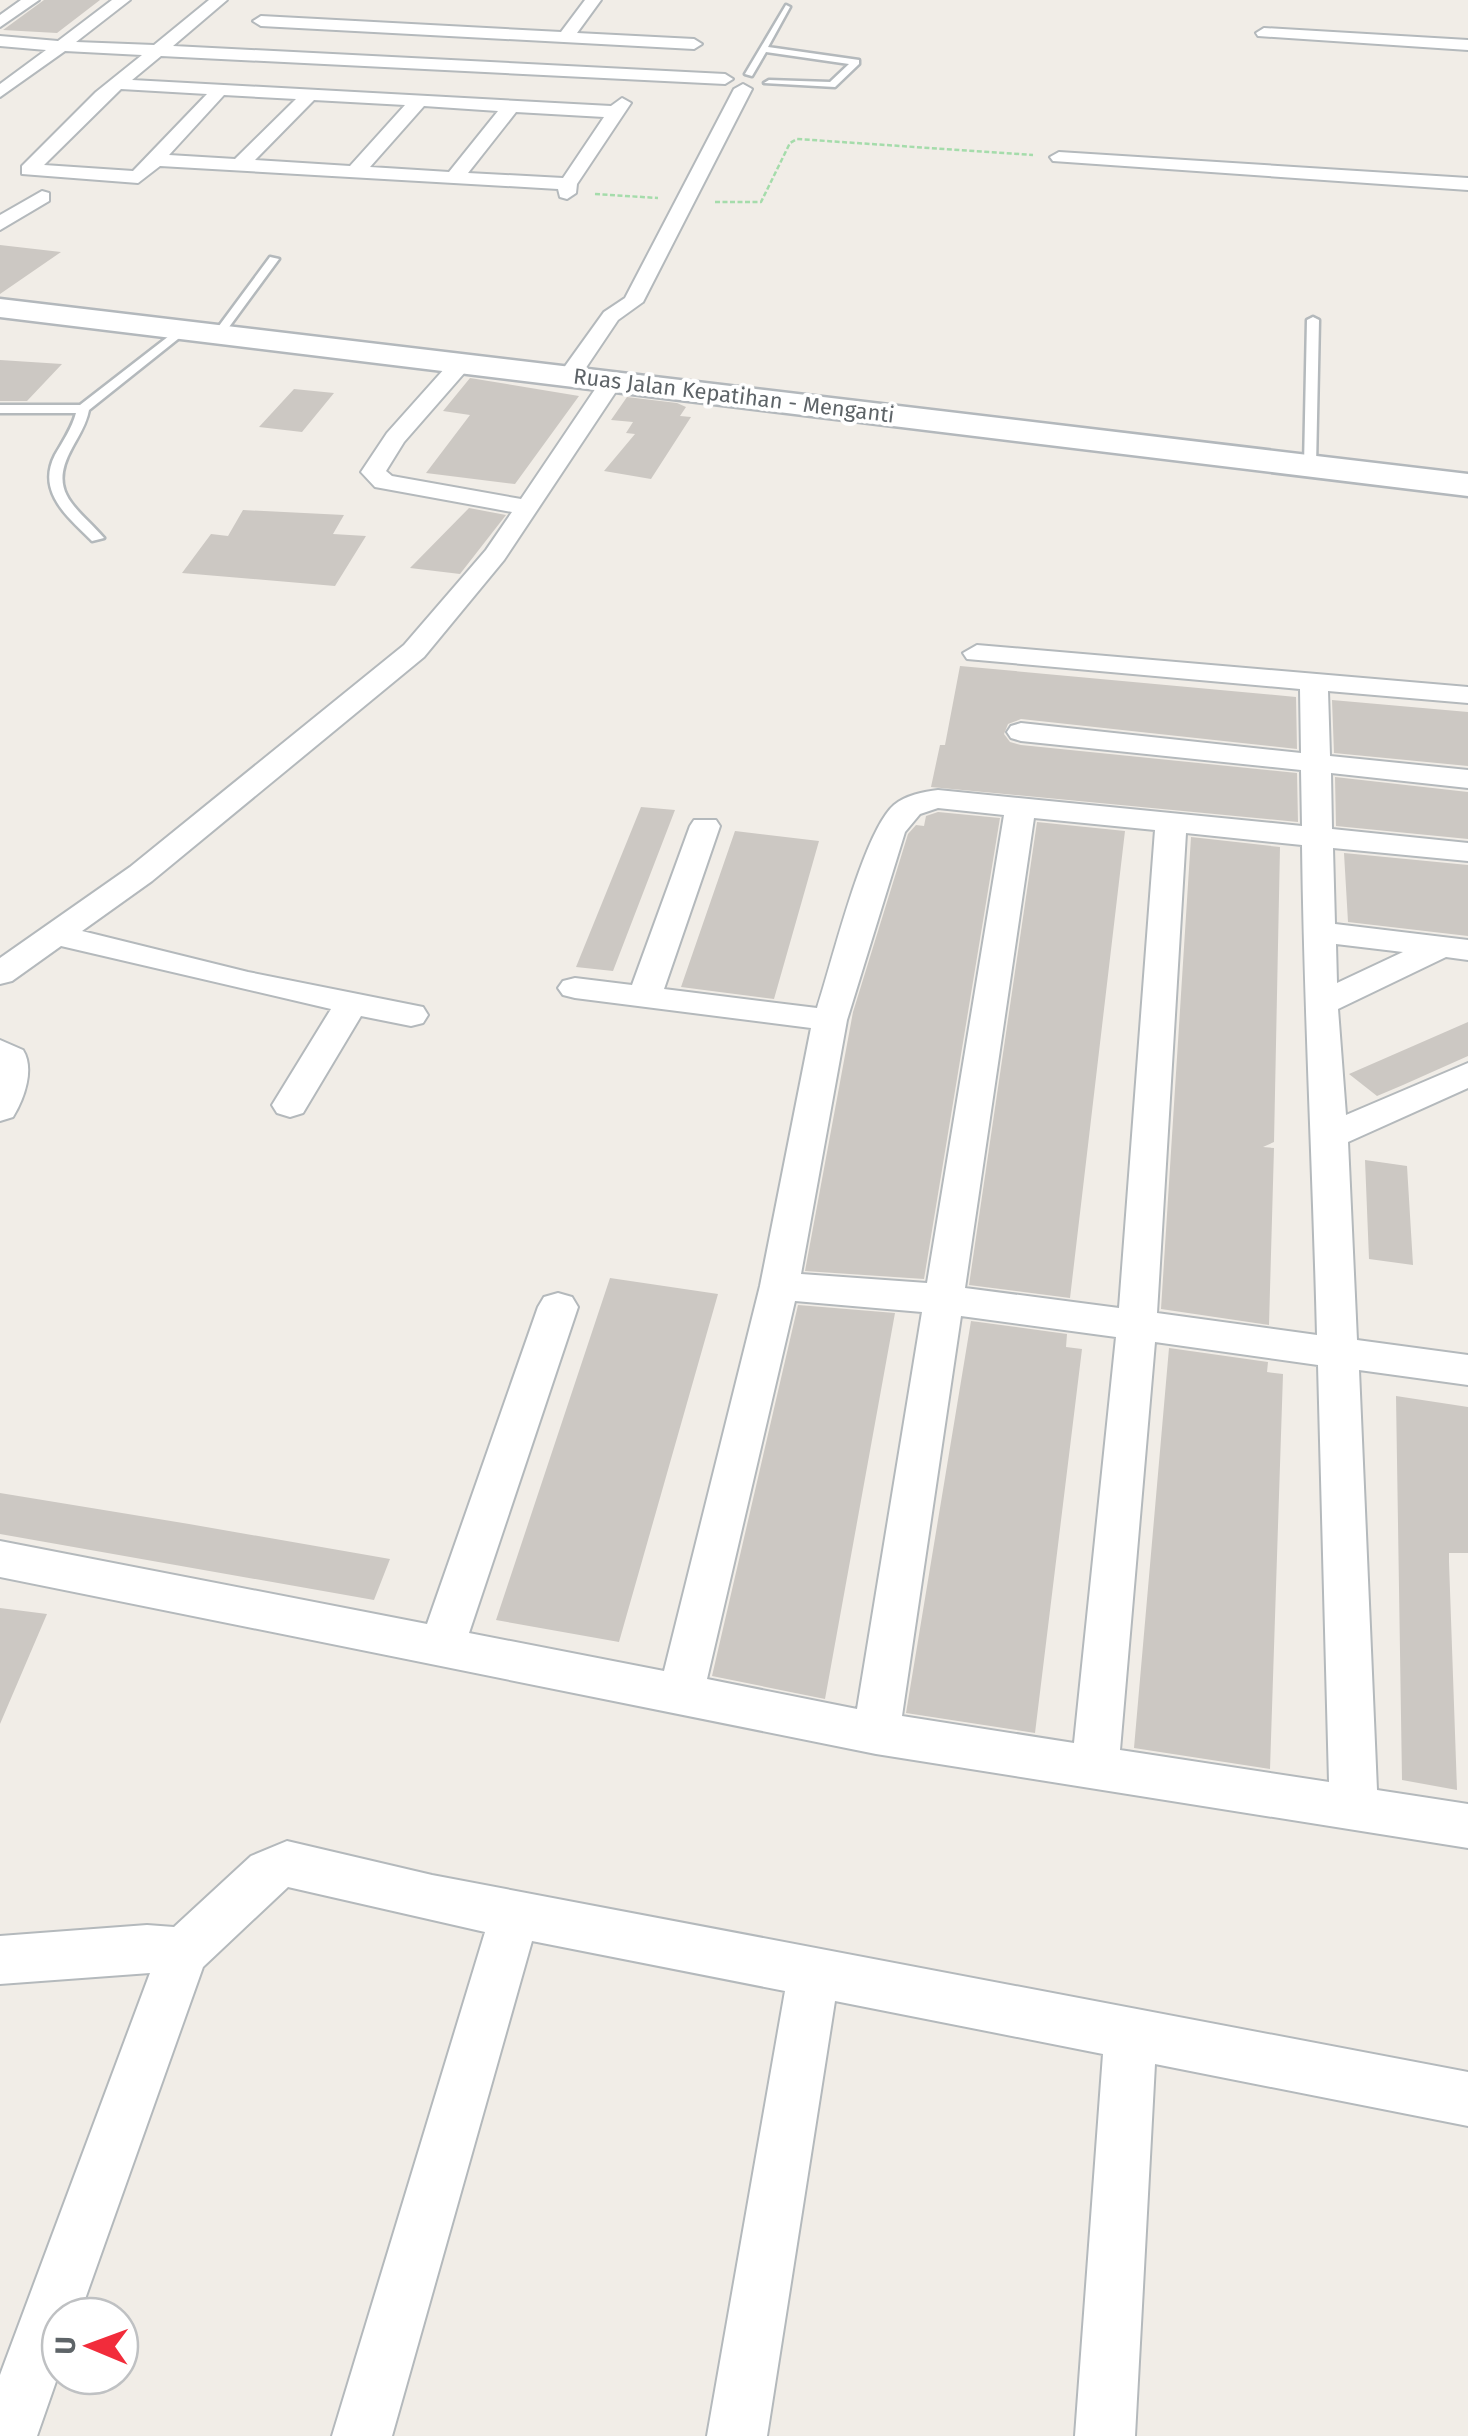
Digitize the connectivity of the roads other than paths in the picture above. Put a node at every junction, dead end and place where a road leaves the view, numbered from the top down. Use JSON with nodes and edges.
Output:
{"nodes":[{"id":1,"x":30,"y":0,"type":"edge"},
{"id":2,"x":122,"y":0,"type":"edge"},
{"id":3,"x":219,"y":0,"type":"edge"},
{"id":4,"x":314,"y":0,"type":"edge"},
{"id":5,"x":593,"y":0,"type":"edge"},
{"id":6,"x":786,"y":6,"type":"dead end"},
{"id":7,"x":390,"y":14,"type":"dead end"},
{"id":8,"x":487,"y":16,"type":"dead end"},
{"id":9,"x":261,"y":21,"type":"dead end"},
{"id":10,"x":0,"y":22,"type":"edge"},
{"id":11,"x":292,"y":22,"type":"junction"},
{"id":12,"x":377,"y":27,"type":"junction"},
{"id":13,"x":475,"y":32,"type":"junction"},
{"id":14,"x":1264,"y":33,"type":"dead end"},
{"id":15,"x":423,"y":34,"type":"junction"},
{"id":16,"x":566,"y":37,"type":"junction"},
{"id":17,"x":0,"y":41,"type":"edge"},
{"id":18,"x":694,"y":44,"type":"dead end"},
{"id":19,"x":64,"y":45,"type":"junction"},
{"id":20,"x":1468,"y":45,"type":"edge"},
{"id":21,"x":763,"y":49,"type":"junction"},
{"id":22,"x":160,"y":51,"type":"junction"},
{"id":23,"x":391,"y":69,"type":"junction"},
{"id":24,"x":739,"y":81,"type":"junction"},
{"id":25,"x":769,"y":83,"type":"joint"},
{"id":26,"x":117,"y":84,"type":"junction"},
{"id":27,"x":0,"y":92,"type":"edge"},
{"id":28,"x":218,"y":92,"type":"junction"},
{"id":29,"x":308,"y":97,"type":"junction"},
{"id":30,"x":348,"y":98,"type":"junction"},
{"id":31,"x":384,"y":100,"type":"junction"},
{"id":32,"x":418,"y":102,"type":"junction"},
{"id":33,"x":512,"y":106,"type":"junction"},
{"id":34,"x":1060,"y":157,"type":"road end"},
{"id":35,"x":155,"y":160,"type":"junction"},
{"id":36,"x":240,"y":165,"type":"junction"},
{"id":37,"x":356,"y":172,"type":"junction"},
{"id":38,"x":454,"y":178,"type":"junction"},
{"id":39,"x":1468,"y":184,"type":"edge"},
{"id":40,"x":42,"y":197,"type":"dead end"},
{"id":41,"x":0,"y":224,"type":"edge"},
{"id":42,"x":274,"y":259,"type":"dead end"},
{"id":43,"x":633,"y":302,"type":"junction"},
{"id":44,"x":0,"y":308,"type":"edge"},
{"id":45,"x":1313,"y":320,"type":"dead end"},
{"id":46,"x":182,"y":330,"type":"junction"},
{"id":47,"x":627,"y":333,"type":"dead end"},
{"id":48,"x":217,"y":336,"type":"junction"},
{"id":49,"x":462,"y":363,"type":"junction"},
{"id":50,"x":596,"y":372,"type":"junction"},
{"id":51,"x":0,"y":409,"type":"edge"},
{"id":52,"x":84,"y":409,"type":"junction"},
{"id":53,"x":1310,"y":466,"type":"junction"},
{"id":54,"x":1468,"y":486,"type":"edge"},
{"id":55,"x":527,"y":507,"type":"junction"},
{"id":56,"x":97,"y":538,"type":"dead end"},
{"id":57,"x":977,"y":653,"type":"dead end"},
{"id":58,"x":1314,"y":680,"type":"junction"},
{"id":59,"x":1468,"y":695,"type":"edge"},
{"id":60,"x":1021,"y":732,"type":"dead end"},
{"id":61,"x":1317,"y":764,"type":"junction"},
{"id":62,"x":1468,"y":779,"type":"edge"},
{"id":63,"x":1020,"y":808,"type":"junction"},
{"id":64,"x":1171,"y":825,"type":"junction"},
{"id":65,"x":704,"y":826,"type":"dead end"},
{"id":66,"x":1318,"y":837,"type":"junction"},
{"id":67,"x":1468,"y":852,"type":"edge"},
{"id":68,"x":1320,"y":932,"type":"junction"},
{"id":69,"x":54,"y":934,"type":"junction"},
{"id":70,"x":1454,"y":948,"type":"edge"},
{"id":71,"x":0,"y":974,"type":"edge"},
{"id":72,"x":575,"y":988,"type":"dead end"},
{"id":73,"x":644,"y":998,"type":"junction"},
{"id":74,"x":351,"y":1004,"type":"junction"},
{"id":75,"x":1321,"y":1004,"type":"junction"},
{"id":76,"x":411,"y":1015,"type":"dead end"},
{"id":77,"x":830,"y":1020,"type":"junction"},
{"id":78,"x":0,"y":1051,"type":"edge"},
{"id":79,"x":1468,"y":1074,"type":"edge"},
{"id":80,"x":290,"y":1105,"type":"dead end"},
{"id":81,"x":0,"y":1109,"type":"edge"},
{"id":82,"x":1330,"y":1136,"type":"junction"},
{"id":83,"x":778,"y":1286,"type":"junction"},
{"id":84,"x":944,"y":1300,"type":"junction"},
{"id":85,"x":558,"y":1307,"type":"dead end"},
{"id":86,"x":1137,"y":1326,"type":"junction"},
{"id":87,"x":1337,"y":1355,"type":"junction"},
{"id":88,"x":1468,"y":1370,"type":"edge"},
{"id":89,"x":0,"y":1559,"type":"edge"},
{"id":90,"x":442,"y":1645,"type":"junction"},
{"id":91,"x":682,"y":1694,"type":"junction"},
{"id":92,"x":876,"y":1732,"type":"junction"},
{"id":93,"x":1095,"y":1766,"type":"junction"},
{"id":94,"x":1354,"y":1806,"type":"junction"},
{"id":95,"x":1468,"y":1826,"type":"edge"},
{"id":96,"x":516,"y":1914,"type":"junction"},
{"id":97,"x":183,"y":1952,"type":"junction"},
{"id":98,"x":0,"y":1960,"type":"edge"},
{"id":99,"x":814,"y":1972,"type":"junction"},
{"id":100,"x":1130,"y":2033,"type":"junction"},
{"id":101,"x":1468,"y":2098,"type":"edge"},
{"id":102,"x":8,"y":2436,"type":"edge"},
{"id":103,"x":362,"y":2436,"type":"edge"},
{"id":104,"x":736,"y":2436,"type":"edge"},
{"id":105,"x":1105,"y":2436,"type":"edge"}],
"edges":[{"from":1,"to":10,"type":"street"},
{"from":2,"to":19,"type":"street"},
{"from":3,"to":22,"type":"street"},
{"from":4,"to":11,"type":"street"},
{"from":5,"to":16,"type":"street"},
{"from":6,"to":21,"type":"lane"},
{"from":7,"to":12,"type":"street"},
{"from":8,"to":13,"type":"street"},
{"from":9,"to":11,"type":"street"},
{"from":11,"to":12,"type":"street"},
{"from":12,"to":15,"type":"street"},
{"from":13,"to":15,"type":"street"},
{"from":13,"to":16,"type":"street"},
{"from":14,"to":20,"type":"street"},
{"from":15,"to":23,"type":"street"},
{"from":16,"to":18,"type":"street"},
{"from":17,"to":19,"type":"street"},
{"from":19,"to":22,"type":"street"},
{"from":19,"to":27,"type":"street"},
{"from":21,"to":24,"type":"lane"},
{"from":21,"to":25,"type":"lane"},
{"from":22,"to":23,"type":"street"},
{"from":22,"to":26,"type":"street"},
{"from":23,"to":24,"type":"street"},
{"from":23,"to":30,"type":"street"},
{"from":23,"to":31,"type":"street"},
{"from":24,"to":25,"type":"street"},
{"from":24,"to":43,"type":"street"},
{"from":26,"to":28,"type":"street"},
{"from":26,"to":35,"type":"street"},
{"from":28,"to":29,"type":"street"},
{"from":28,"to":35,"type":"street"},
{"from":29,"to":30,"type":"street"},
{"from":29,"to":36,"type":"street"},
{"from":30,"to":31,"type":"street"},
{"from":31,"to":32,"type":"street"},
{"from":32,"to":33,"type":"street"},
{"from":32,"to":37,"type":"street"},
{"from":33,"to":38,"type":"street"},
{"from":33,"to":38,"type":"street"},
{"from":34,"to":39,"type":"street"},
{"from":35,"to":36,"type":"street"},
{"from":36,"to":37,"type":"street"},
{"from":37,"to":38,"type":"street"},
{"from":40,"to":41,"type":"street"},
{"from":42,"to":48,"type":"lane"},
{"from":43,"to":47,"type":"street"},
{"from":43,"to":50,"type":"street"},
{"from":44,"to":46,"type":"main road","name":"Ruas Jalan Kepatihan - Menganti"},
{"from":45,"to":53,"type":"lane"},
{"from":46,"to":48,"type":"main road","name":"Ruas Jalan Kepatihan - Menganti"},
{"from":46,"to":52,"type":"lane"},
{"from":48,"to":49,"type":"main road","name":"Ruas Jalan Kepatihan - Menganti"},
{"from":49,"to":50,"type":"main road","name":"Ruas Jalan Kepatihan - Menganti"},
{"from":49,"to":55,"type":"street"},
{"from":50,"to":53,"type":"main road","name":"Ruas Jalan Kepatihan - Menganti"},
{"from":50,"to":55,"type":"street"},
{"from":51,"to":52,"type":"lane"},
{"from":52,"to":56,"type":"lane"},
{"from":53,"to":54,"type":"main road","name":"Ruas Jalan Kepatihan - Menganti"},
{"from":55,"to":69,"type":"street"},
{"from":57,"to":58,"type":"street"},
{"from":58,"to":59,"type":"street"},
{"from":58,"to":61,"type":"street"},
{"from":60,"to":61,"type":"street"},
{"from":61,"to":62,"type":"street"},
{"from":61,"to":66,"type":"street"},
{"from":63,"to":64,"type":"street"},
{"from":63,"to":77,"type":"street"},
{"from":63,"to":84,"type":"street"},
{"from":64,"to":66,"type":"street"},
{"from":64,"to":86,"type":"street"},
{"from":65,"to":73,"type":"street"},
{"from":66,"to":67,"type":"street"},
{"from":66,"to":68,"type":"street"},
{"from":68,"to":70,"type":"street"},
{"from":68,"to":75,"type":"street"},
{"from":69,"to":71,"type":"street"},
{"from":69,"to":74,"type":"street"},
{"from":70,"to":75,"type":"street"},
{"from":72,"to":73,"type":"street"},
{"from":73,"to":77,"type":"street"},
{"from":74,"to":76,"type":"street"},
{"from":74,"to":80,"type":"street"},
{"from":75,"to":82,"type":"street"},
{"from":77,"to":83,"type":"street"},
{"from":78,"to":81,"type":"street"},
{"from":79,"to":82,"type":"street"},
{"from":82,"to":87,"type":"street"},
{"from":83,"to":84,"type":"street"},
{"from":83,"to":91,"type":"street"},
{"from":84,"to":86,"type":"street"},
{"from":84,"to":92,"type":"street"},
{"from":85,"to":90,"type":"street"},
{"from":86,"to":87,"type":"street"},
{"from":86,"to":93,"type":"street"},
{"from":87,"to":88,"type":"street"},
{"from":87,"to":94,"type":"street"},
{"from":89,"to":90,"type":"street"},
{"from":90,"to":91,"type":"street"},
{"from":91,"to":92,"type":"street"},
{"from":92,"to":93,"type":"street"},
{"from":93,"to":94,"type":"street"},
{"from":94,"to":95,"type":"street"},
{"from":96,"to":97,"type":"street"},
{"from":96,"to":99,"type":"street"},
{"from":96,"to":103,"type":"street"},
{"from":97,"to":98,"type":"street"},
{"from":97,"to":102,"type":"street"},
{"from":99,"to":100,"type":"street"},
{"from":99,"to":104,"type":"street"},
{"from":100,"to":101,"type":"street"},
{"from":100,"to":105,"type":"street"}]}
